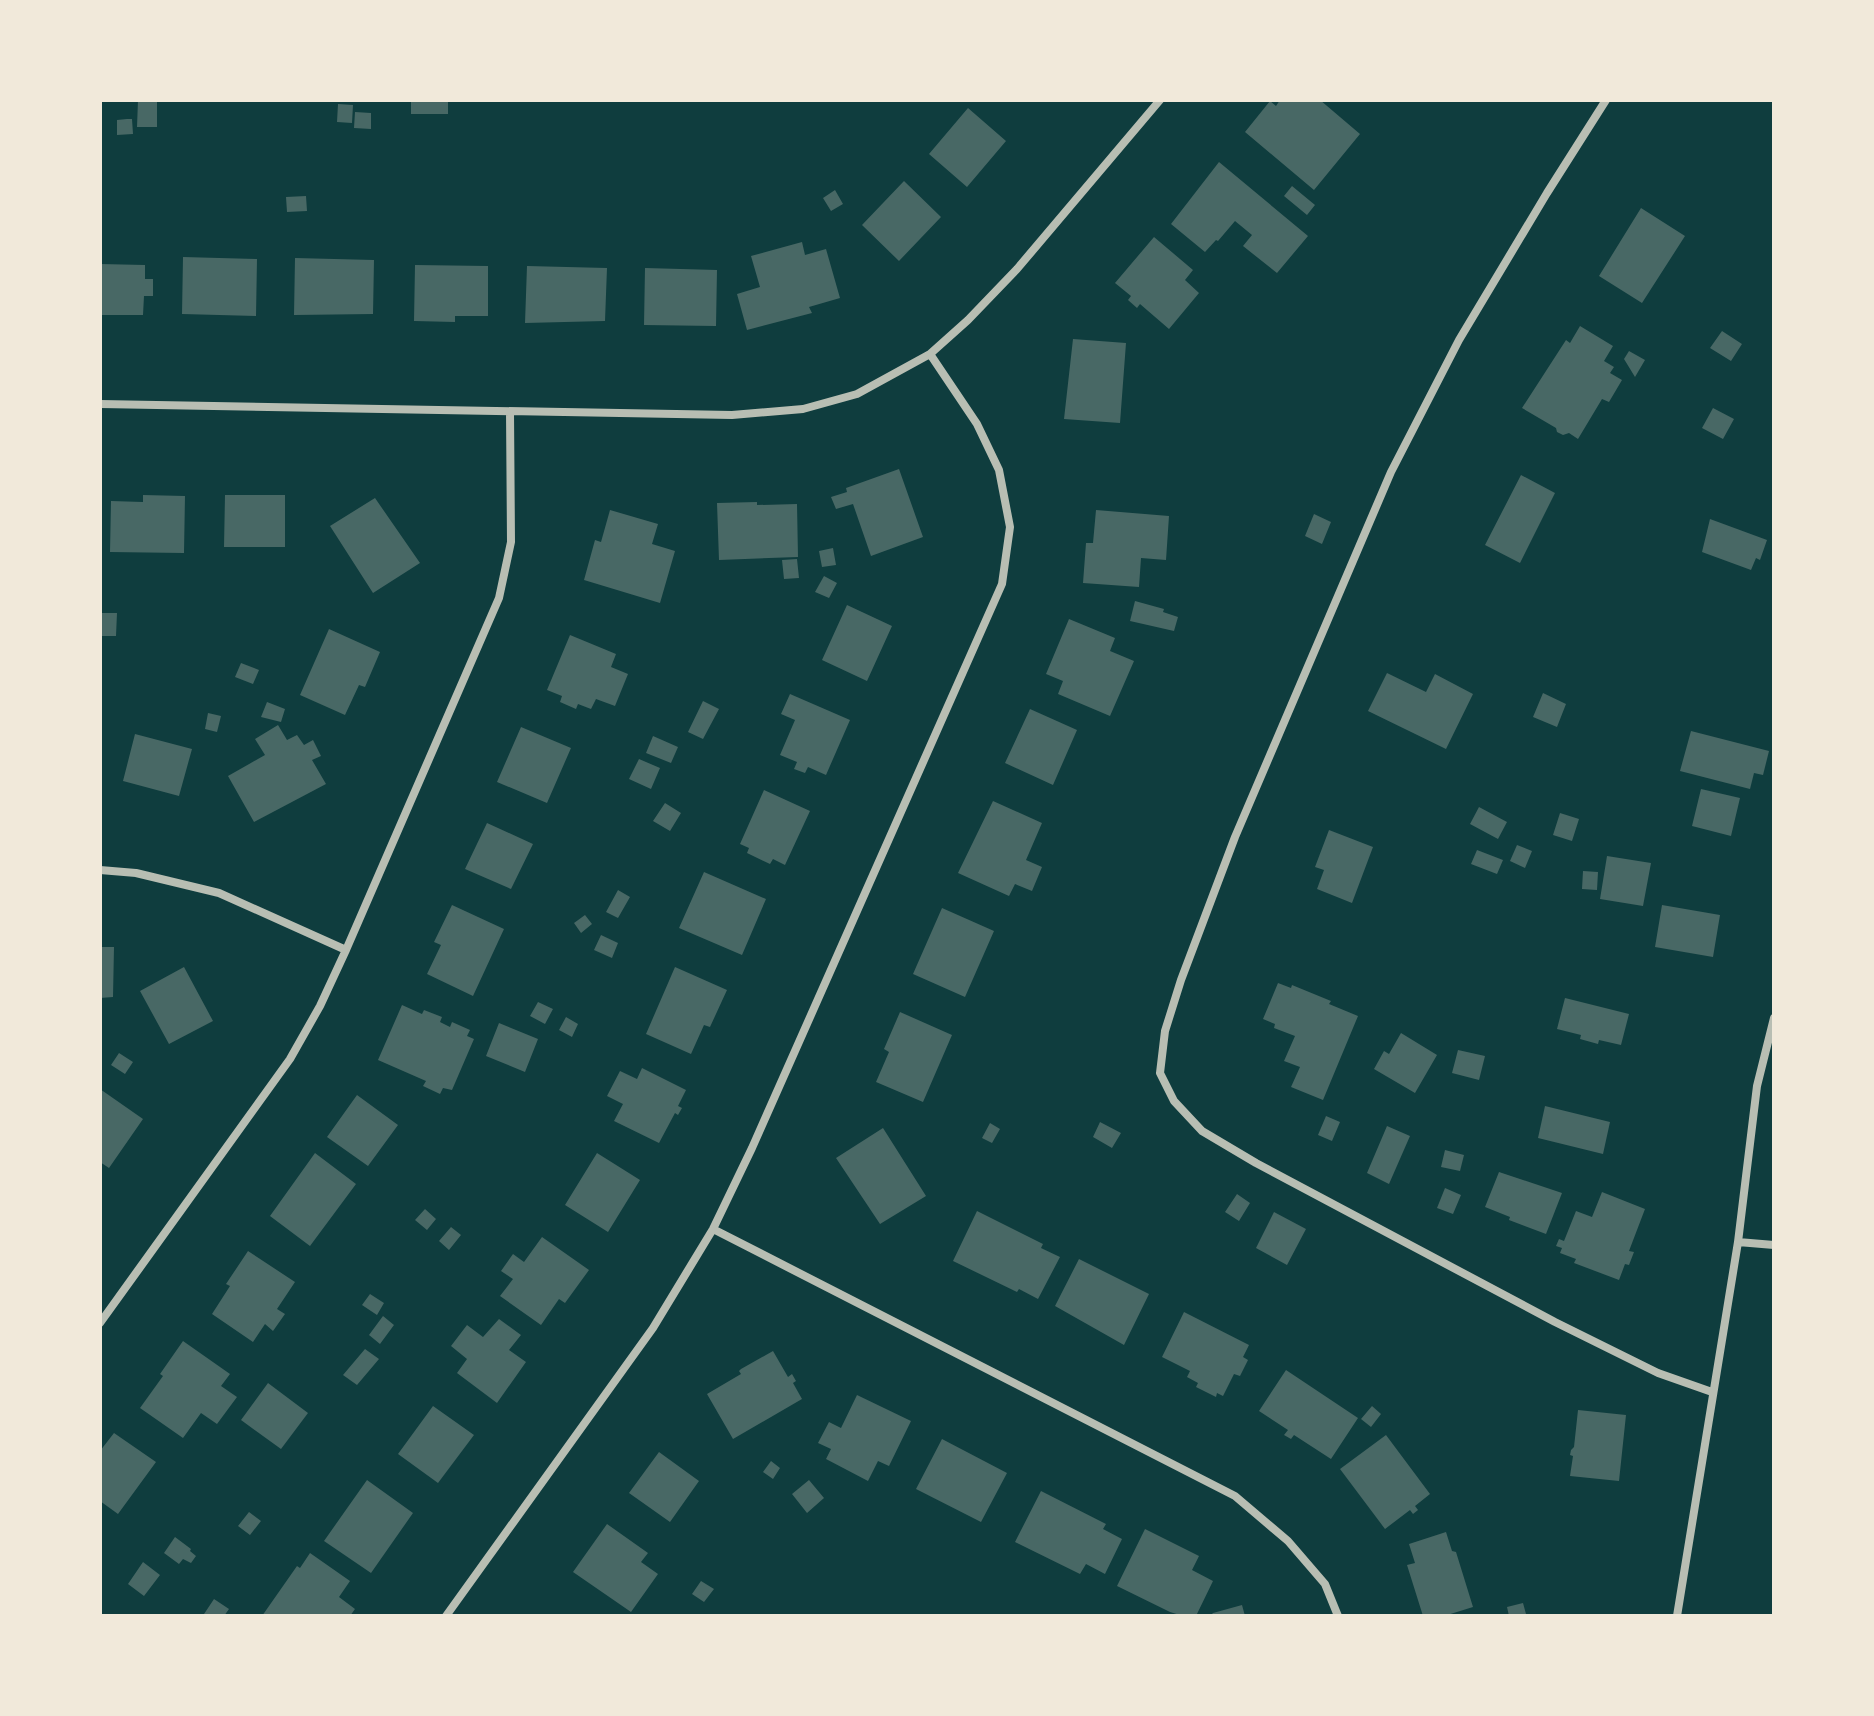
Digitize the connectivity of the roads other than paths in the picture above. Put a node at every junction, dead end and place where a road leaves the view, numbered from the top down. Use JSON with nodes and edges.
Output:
{"nodes":[{"id":1,"x":1160,"y":100,"type":"edge"},
{"id":2,"x":1606,"y":100,"type":"edge"},
{"id":3,"x":930,"y":354,"type":"junction"},
{"id":4,"x":100,"y":404,"type":"edge"},
{"id":5,"x":510,"y":412,"type":"junction"},
{"id":6,"x":100,"y":870,"type":"edge"},
{"id":7,"x":346,"y":950,"type":"junction"},
{"id":8,"x":1774,"y":1018,"type":"edge"},
{"id":9,"x":713,"y":1229,"type":"junction"},
{"id":10,"x":1738,"y":1242,"type":"junction"},
{"id":11,"x":1774,"y":1245,"type":"edge"},
{"id":12,"x":100,"y":1323,"type":"edge"},
{"id":13,"x":1712,"y":1392,"type":"junction"},
{"id":14,"x":446,"y":1616,"type":"edge"},
{"id":15,"x":1338,"y":1616,"type":"edge"},
{"id":16,"x":1677,"y":1616,"type":"edge"}],
"edges":[{"from":1,"to":3,"type":"street"},
{"from":2,"to":13,"type":"street"},
{"from":3,"to":5,"type":"street"},
{"from":3,"to":9,"type":"street"},
{"from":4,"to":5,"type":"street"},
{"from":5,"to":7,"type":"street"},
{"from":6,"to":7,"type":"street"},
{"from":7,"to":12,"type":"street"},
{"from":8,"to":10,"type":"street"},
{"from":9,"to":14,"type":"street"},
{"from":9,"to":15,"type":"street"},
{"from":10,"to":11,"type":"street"},
{"from":10,"to":13,"type":"street"},
{"from":13,"to":16,"type":"street"}]}
